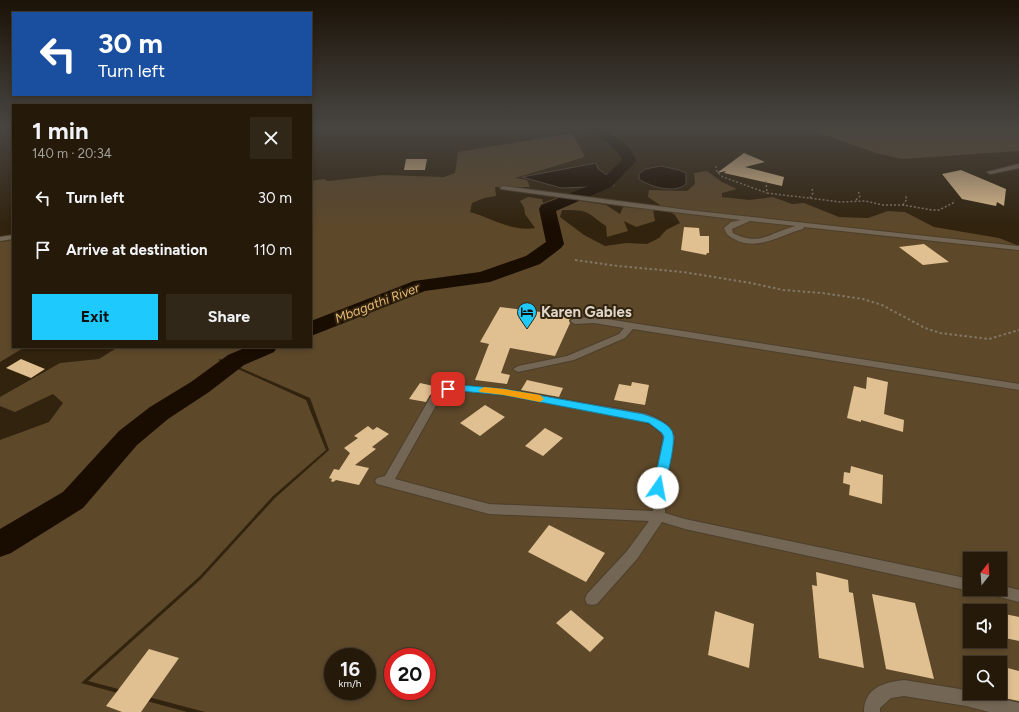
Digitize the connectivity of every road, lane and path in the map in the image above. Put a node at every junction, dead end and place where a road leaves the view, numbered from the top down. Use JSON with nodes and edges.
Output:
{"nodes":[{"id":1,"x":716,"y":166,"type":"dead end"},
{"id":2,"x":1019,"y":166,"type":"edge"},
{"id":3,"x":990,"y":172,"type":"dead end"},
{"id":4,"x":766,"y":181,"type":"dead end"},
{"id":5,"x":503,"y":188,"type":"dead end"},
{"id":6,"x":812,"y":188,"type":"dead end"},
{"id":7,"x":858,"y":191,"type":"dead end"},
{"id":8,"x":767,"y":193,"type":"junction"},
{"id":9,"x":905,"y":195,"type":"dead end"},
{"id":10,"x":810,"y":198,"type":"junction"},
{"id":11,"x":954,"y":200,"type":"dead end"},
{"id":12,"x":856,"y":201,"type":"junction"},
{"id":13,"x":903,"y":205,"type":"junction"},
{"id":14,"x":754,"y":219,"type":"junction"},
{"id":15,"x":809,"y":225,"type":"junction"},
{"id":16,"x":12,"y":237,"type":"edge"},
{"id":17,"x":0,"y":239,"type":"edge"},
{"id":18,"x":1019,"y":248,"type":"edge"},
{"id":19,"x":575,"y":260,"type":"dead end"},
{"id":20,"x":575,"y":321,"type":"dead end"},
{"id":21,"x":631,"y":326,"type":"junction"},
{"id":22,"x":1019,"y":330,"type":"edge"},
{"id":23,"x":518,"y":369,"type":"dead end"},
{"id":24,"x":1019,"y":387,"type":"edge"},
{"id":25,"x":659,"y":516,"type":"junction"},
{"id":26,"x":963,"y":584,"type":"edge"},
{"id":27,"x":1007,"y":593,"type":"edge"},
{"id":28,"x":1019,"y":596,"type":"edge"},
{"id":29,"x":592,"y":599,"type":"dead end"},
{"id":30,"x":1019,"y":711,"type":"edge"},
{"id":31,"x":872,"y":712,"type":"edge"}],
"edges":[{"from":1,"to":8,"type":"path"},
{"from":2,"to":3,"type":"street"},
{"from":4,"to":8,"type":"path"},
{"from":5,"to":14,"type":"street"},
{"from":6,"to":10,"type":"path"},
{"from":7,"to":12,"type":"path"},
{"from":8,"to":10,"type":"path"},
{"from":9,"to":13,"type":"path"},
{"from":10,"to":12,"type":"path"},
{"from":11,"to":13,"type":"path"},
{"from":12,"to":13,"type":"path"},
{"from":14,"to":15,"type":"street"},
{"from":14,"to":15,"type":"street"},
{"from":15,"to":18,"type":"street"},
{"from":16,"to":17,"type":"street"},
{"from":19,"to":22,"type":"path"},
{"from":20,"to":21,"type":"street"},
{"from":21,"to":23,"type":"street"},
{"from":21,"to":24,"type":"street"},
{"from":25,"to":25,"type":"street"},
{"from":25,"to":26,"type":"street"},
{"from":25,"to":29,"type":"street"},
{"from":27,"to":28,"type":"street"},
{"from":30,"to":31,"type":"street"}]}
